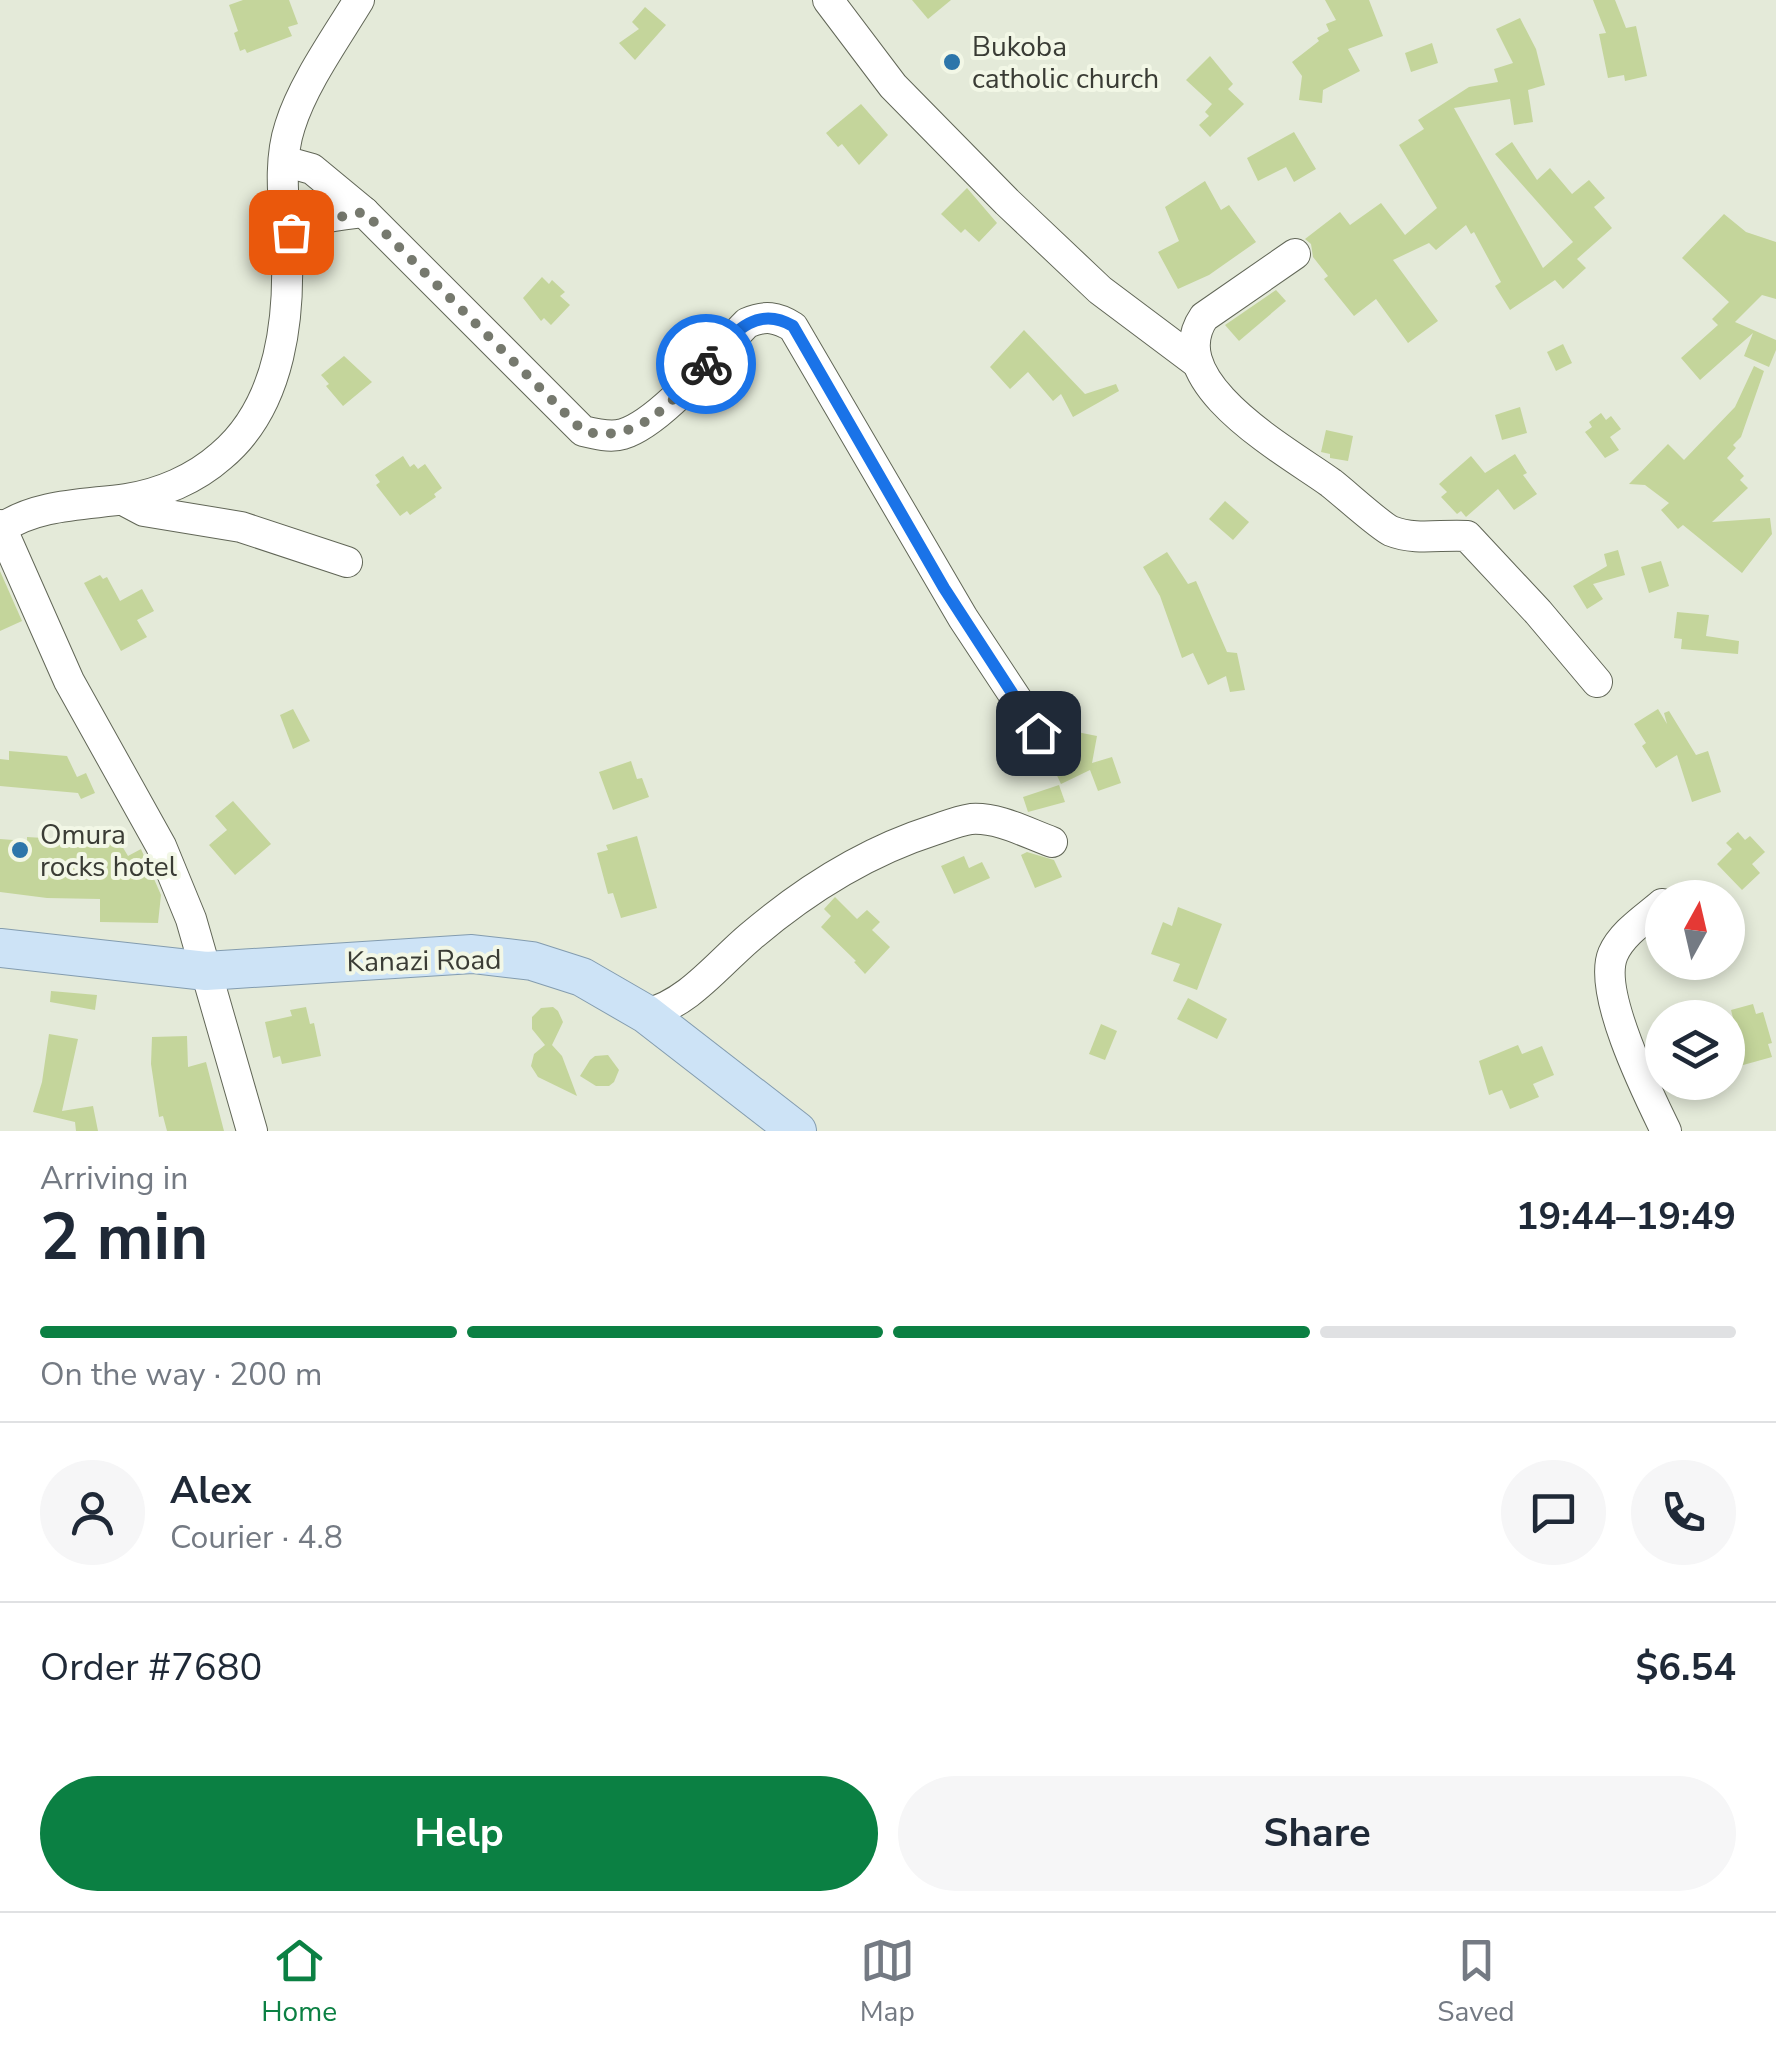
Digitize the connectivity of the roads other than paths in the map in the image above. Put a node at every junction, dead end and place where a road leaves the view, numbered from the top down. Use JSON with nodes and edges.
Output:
{"nodes":[{"id":1,"x":359,"y":0,"type":"edge"},
{"id":2,"x":828,"y":0,"type":"edge"},
{"id":3,"x":284,"y":166,"type":"junction"},
{"id":4,"x":364,"y":212,"type":"junction"},
{"id":5,"x":286,"y":240,"type":"junction"},
{"id":6,"x":1295,"y":254,"type":"dead end"},
{"id":7,"x":1196,"y":362,"type":"junction"},
{"id":8,"x":125,"y":499,"type":"junction"},
{"id":9,"x":1,"y":527,"type":"edge"},
{"id":10,"x":347,"y":562,"type":"dead end"},
{"id":11,"x":1597,"y":682,"type":"dead end"},
{"id":12,"x":1038,"y":733,"type":"dead end"},
{"id":13,"x":1052,"y":842,"type":"dead end"},
{"id":14,"x":1645,"y":920,"type":"edge"},
{"id":15,"x":0,"y":948,"type":"edge"},
{"id":16,"x":206,"y":971,"type":"junction"},
{"id":17,"x":646,"y":1014,"type":"junction"},
{"id":18,"x":252,"y":1131,"type":"edge"},
{"id":19,"x":798,"y":1131,"type":"edge"},
{"id":20,"x":1666,"y":1131,"type":"edge"}],
"edges":[{"from":1,"to":3,"type":"street"},
{"from":2,"to":7,"type":"street"},
{"from":3,"to":4,"type":"street"},
{"from":3,"to":5,"type":"street"},
{"from":4,"to":5,"type":"street"},
{"from":4,"to":12,"type":"street"},
{"from":5,"to":8,"type":"street"},
{"from":6,"to":7,"type":"street"},
{"from":7,"to":11,"type":"street"},
{"from":8,"to":9,"type":"street"},
{"from":8,"to":10,"type":"street"},
{"from":9,"to":16,"type":"street"},
{"from":13,"to":17,"type":"street"},
{"from":14,"to":20,"type":"street"},
{"from":15,"to":16,"type":"main road","name":"Kanazi Road"},
{"from":16,"to":17,"type":"main road","name":"Kanazi Road"},
{"from":16,"to":18,"type":"street"},
{"from":17,"to":19,"type":"main road","name":"Kanazi Road"}]}
